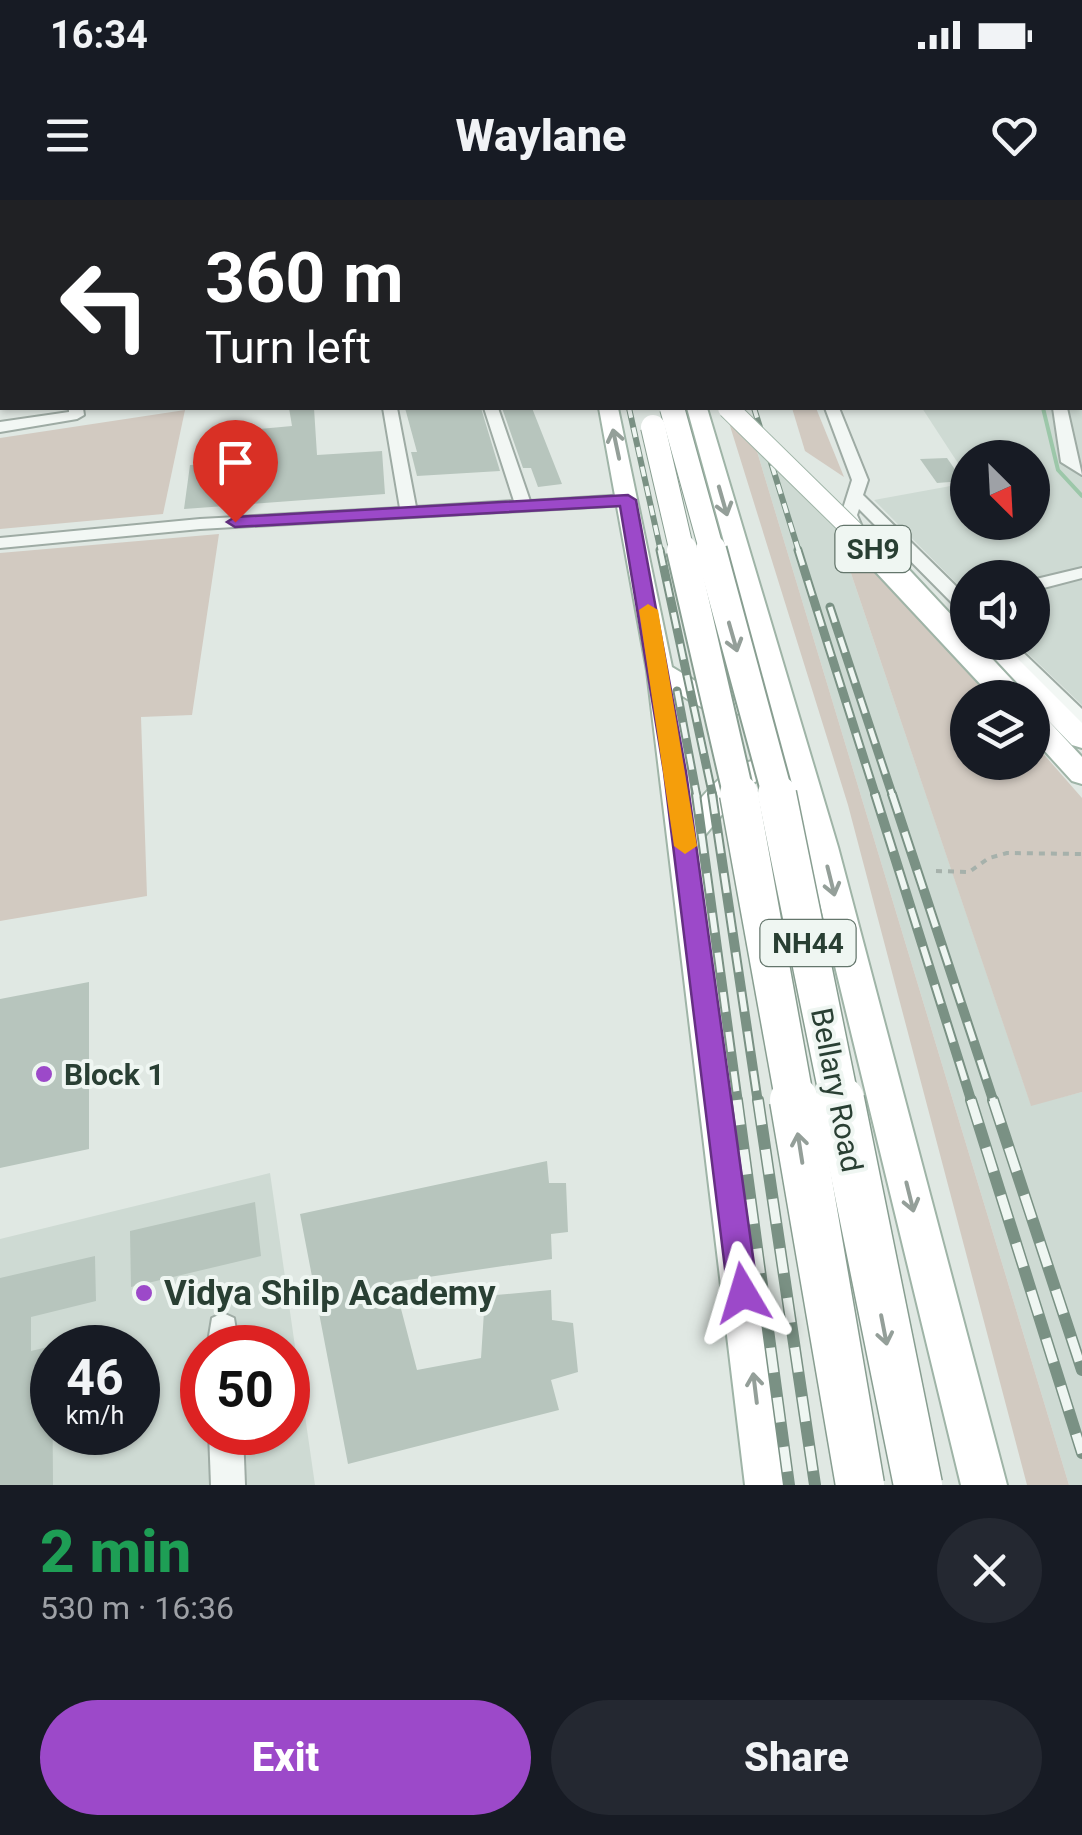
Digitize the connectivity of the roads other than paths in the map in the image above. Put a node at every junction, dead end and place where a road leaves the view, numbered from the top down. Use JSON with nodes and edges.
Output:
{"nodes":[{"id":1,"x":76,"y":410,"type":"edge"},
{"id":2,"x":390,"y":410,"type":"edge"},
{"id":3,"x":492,"y":410,"type":"edge"},
{"id":4,"x":608,"y":410,"type":"edge"},
{"id":5,"x":648,"y":410,"type":"edge"},
{"id":6,"x":673,"y":410,"type":"edge"},
{"id":7,"x":698,"y":410,"type":"edge"},
{"id":8,"x":730,"y":410,"type":"edge"},
{"id":9,"x":742,"y":410,"type":"edge"},
{"id":10,"x":833,"y":410,"type":"edge"},
{"id":11,"x":1060,"y":410,"type":"edge"},
{"id":12,"x":0,"y":428,"type":"edge"},
{"id":13,"x":1082,"y":470,"type":"edge"},
{"id":14,"x":855,"y":496,"type":"junction"},
{"id":15,"x":628,"y":500,"type":"junction"},
{"id":16,"x":524,"y":507,"type":"junction"},
{"id":17,"x":409,"y":513,"type":"junction"},
{"id":18,"x":0,"y":543,"type":"edge"},
{"id":19,"x":1082,"y":574,"type":"edge"},
{"id":20,"x":1050,"y":582,"type":"edge"},
{"id":21,"x":950,"y":588,"type":"edge"},
{"id":22,"x":950,"y":603,"type":"edge"},
{"id":23,"x":918,"y":606,"type":"junction"},
{"id":24,"x":950,"y":606,"type":"edge"},
{"id":25,"x":1004,"y":660,"type":"edge"},
{"id":26,"x":1020,"y":660,"type":"edge"},
{"id":27,"x":770,"y":667,"type":"junction"},
{"id":28,"x":660,"y":671,"type":"junction"},
{"id":29,"x":986,"y":680,"type":"edge"},
{"id":30,"x":994,"y":680,"type":"edge"},
{"id":31,"x":1082,"y":722,"type":"edge"},
{"id":32,"x":1050,"y":739,"type":"edge"},
{"id":33,"x":1082,"y":739,"type":"edge"},
{"id":34,"x":1050,"y":749,"type":"edge"},
{"id":35,"x":1082,"y":774,"type":"edge"},
{"id":36,"x":1082,"y":784,"type":"edge"},
{"id":37,"x":814,"y":815,"type":"junction"},
{"id":38,"x":685,"y":839,"type":"junction"},
{"id":39,"x":227,"y":1455,"type":"edge"},
{"id":40,"x":228,"y":1485,"type":"edge"},
{"id":41,"x":768,"y":1485,"type":"edge"},
{"id":42,"x":860,"y":1485,"type":"edge"},
{"id":43,"x":918,"y":1485,"type":"edge"},
{"id":44,"x":984,"y":1485,"type":"edge"}],
"edges":[{"from":1,"to":12,"type":"street"},
{"from":2,"to":17,"type":"street"},
{"from":3,"to":16,"type":"street"},
{"from":15,"to":4,"type":"main road","one_way":true},
{"from":42,"to":5,"type":"highway","name":"Bellary Road","number":"NH44","one_way":true,"bridge":true},
{"from":6,"to":43,"type":"highway","name":"Bellary Road","number":"NH44","one_way":true,"bridge":true},
{"from":7,"to":27,"type":"main road","one_way":true},
{"from":8,"to":30,"type":"main road","number":"SH9","bridge":true},
{"from":9,"to":24,"type":"main road","number":"SH9"},
{"from":10,"to":14,"type":"street"},
{"from":11,"to":13,"type":"street"},
{"from":14,"to":21,"type":"street"},
{"from":14,"to":23,"type":"street"},
{"from":15,"to":16,"type":"street"},
{"from":15,"to":28,"type":"main road"},
{"from":16,"to":17,"type":"street"},
{"from":17,"to":18,"type":"street"},
{"from":19,"to":20,"type":"street"},
{"from":22,"to":23,"type":"street"},
{"from":23,"to":29,"type":"street"},
{"from":25,"to":33,"type":"main road"},
{"from":26,"to":31,"type":"street"},
{"from":27,"to":28,"type":"main road"},
{"from":27,"to":37,"type":"main road"},
{"from":28,"to":38,"type":"main road"},
{"from":32,"to":35,"type":"main road"},
{"from":34,"to":36,"type":"street"},
{"from":37,"to":38,"type":"main road"},
{"from":37,"to":44,"type":"main road","one_way":true},
{"from":41,"to":38,"type":"main road","one_way":true},
{"from":39,"to":40,"type":"street"}]}
